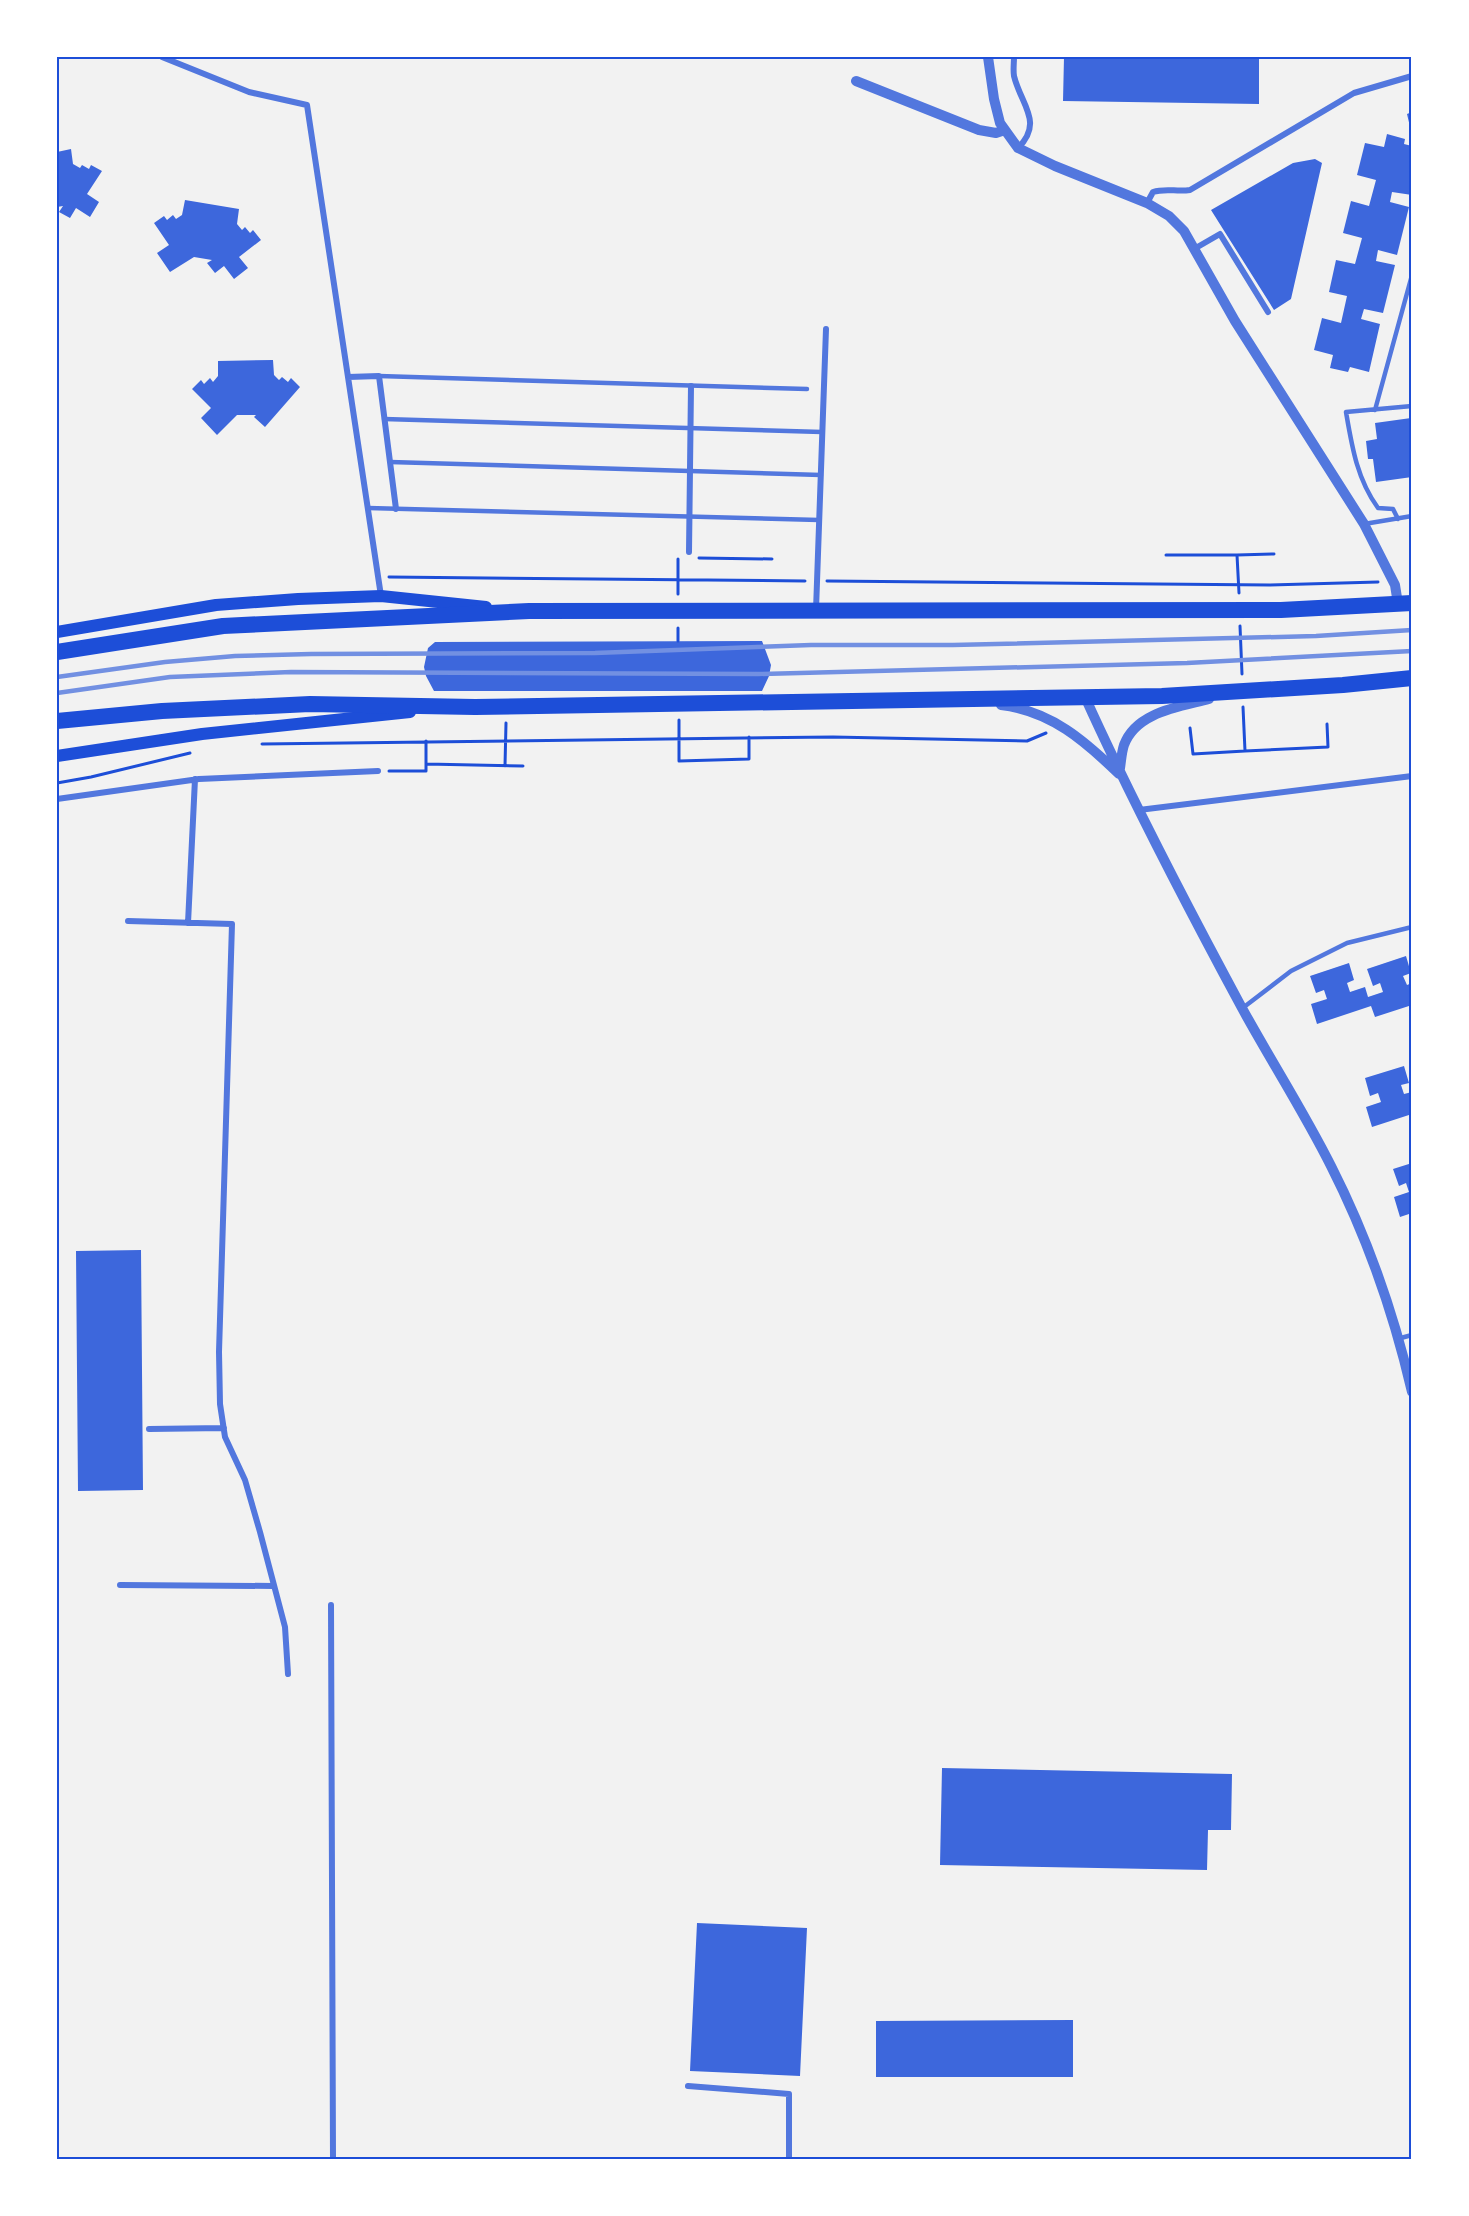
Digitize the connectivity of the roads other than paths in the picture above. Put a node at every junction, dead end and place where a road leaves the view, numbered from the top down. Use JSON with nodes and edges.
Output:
{"nodes":[{"id":1,"x":162,"y":57,"type":"edge"},
{"id":2,"x":988,"y":57,"type":"edge"},
{"id":3,"x":1014,"y":57,"type":"edge"},
{"id":4,"x":1412,"y":76,"type":"edge"},
{"id":5,"x":856,"y":81,"type":"dead end"},
{"id":6,"x":1005,"y":130,"type":"junction"},
{"id":7,"x":1018,"y":148,"type":"junction"},
{"id":8,"x":1148,"y":203,"type":"junction"},
{"id":9,"x":1194,"y":249,"type":"junction"},
{"id":10,"x":1412,"y":274,"type":"edge"},
{"id":11,"x":1268,"y":312,"type":"dead end"},
{"id":12,"x":826,"y":329,"type":"dead end"},
{"id":13,"x":379,"y":376,"type":"junction"},
{"id":14,"x":348,"y":377,"type":"junction"},
{"id":15,"x":691,"y":386,"type":"junction"},
{"id":16,"x":807,"y":389,"type":"dead end"},
{"id":17,"x":1412,"y":406,"type":"edge"},
{"id":18,"x":1375,"y":410,"type":"junction"},
{"id":19,"x":384,"y":419,"type":"junction"},
{"id":20,"x":690,"y":428,"type":"junction"},
{"id":21,"x":822,"y":432,"type":"junction"},
{"id":22,"x":390,"y":462,"type":"junction"},
{"id":23,"x":689,"y":471,"type":"junction"},
{"id":24,"x":821,"y":475,"type":"junction"},
{"id":25,"x":368,"y":508,"type":"junction"},
{"id":26,"x":396,"y":509,"type":"junction"},
{"id":27,"x":689,"y":516,"type":"junction"},
{"id":28,"x":1412,"y":516,"type":"edge"},
{"id":29,"x":1398,"y":519,"type":"junction"},
{"id":30,"x":819,"y":520,"type":"junction"},
{"id":31,"x":1364,"y":524,"type":"junction"},
{"id":32,"x":689,"y":555,"type":"road end"},
{"id":33,"x":381,"y":596,"type":"junction"},
{"id":34,"x":1405,"y":603,"type":"edge"},
{"id":35,"x":529,"y":611,"type":"junction"},
{"id":36,"x":816,"y":611,"type":"junction"},
{"id":37,"x":57,"y":632,"type":"edge"},
{"id":38,"x":57,"y":652,"type":"edge"},
{"id":39,"x":1412,"y":678,"type":"edge"},
{"id":40,"x":1240,"y":693,"type":"junction"},
{"id":41,"x":1085,"y":697,"type":"junction"},
{"id":42,"x":951,"y":700,"type":"junction"},
{"id":43,"x":475,"y":707,"type":"junction"},
{"id":44,"x":57,"y":721,"type":"edge"},
{"id":45,"x":57,"y":756,"type":"edge"},
{"id":46,"x":378,"y":771,"type":"road end"},
{"id":47,"x":1119,"y":774,"type":"junction"},
{"id":48,"x":1412,"y":776,"type":"edge"},
{"id":49,"x":195,"y":780,"type":"junction"},
{"id":50,"x":57,"y":799,"type":"edge"},
{"id":51,"x":1138,"y":810,"type":"junction"},
{"id":52,"x":128,"y":921,"type":"dead end"},
{"id":53,"x":188,"y":923,"type":"junction"},
{"id":54,"x":1412,"y":927,"type":"edge"},
{"id":55,"x":1242,"y":1008,"type":"junction"},
{"id":56,"x":1412,"y":1335,"type":"edge"},
{"id":57,"x":1397,"y":1340,"type":"junction"},
{"id":58,"x":1412,"y":1392,"type":"edge"},
{"id":59,"x":224,"y":1428,"type":"junction"},
{"id":60,"x":149,"y":1429,"type":"dead end"},
{"id":61,"x":120,"y":1585,"type":"dead end"},
{"id":62,"x":274,"y":1586,"type":"junction"},
{"id":63,"x":331,"y":1605,"type":"dead end"},
{"id":64,"x":288,"y":1674,"type":"dead end"},
{"id":65,"x":688,"y":2086,"type":"dead end"},
{"id":66,"x":333,"y":2159,"type":"edge"},
{"id":67,"x":789,"y":2159,"type":"edge"}],
"edges":[{"from":1,"to":14,"type":"street"},
{"from":2,"to":6,"type":"street"},
{"from":3,"to":7,"type":"street"},
{"from":4,"to":8,"type":"street"},
{"from":5,"to":6,"type":"street"},
{"from":6,"to":7,"type":"street"},
{"from":7,"to":8,"type":"street"},
{"from":8,"to":9,"type":"street"},
{"from":9,"to":11,"type":"street"},
{"from":9,"to":31,"type":"street"},
{"from":10,"to":18,"type":"lane"},
{"from":12,"to":21,"type":"street"},
{"from":13,"to":14,"type":"street"},
{"from":13,"to":15,"type":"lane"},
{"from":13,"to":19,"type":"street"},
{"from":14,"to":25,"type":"street"},
{"from":15,"to":16,"type":"lane"},
{"from":15,"to":20,"type":"street"},
{"from":17,"to":18,"type":"lane"},
{"from":18,"to":29,"type":"lane"},
{"from":19,"to":20,"type":"lane"},
{"from":19,"to":22,"type":"street"},
{"from":20,"to":21,"type":"lane"},
{"from":20,"to":23,"type":"street"},
{"from":21,"to":24,"type":"street"},
{"from":22,"to":23,"type":"lane"},
{"from":22,"to":26,"type":"street"},
{"from":23,"to":24,"type":"lane"},
{"from":23,"to":27,"type":"street"},
{"from":24,"to":30,"type":"street"},
{"from":25,"to":26,"type":"lane"},
{"from":25,"to":33,"type":"street"},
{"from":26,"to":27,"type":"lane"},
{"from":27,"to":30,"type":"lane"},
{"from":27,"to":32,"type":"street"},
{"from":28,"to":29,"type":"lane"},
{"from":29,"to":31,"type":"lane"},
{"from":30,"to":36,"type":"street"},
{"from":31,"to":34,"type":"street"},
{"from":33,"to":35,"type":"main road"},
{"from":33,"to":37,"type":"main road"},
{"from":34,"to":36,"type":"highway"},
{"from":35,"to":36,"type":"highway"},
{"from":35,"to":38,"type":"highway"},
{"from":39,"to":40,"type":"highway"},
{"from":40,"to":41,"type":"highway"},
{"from":40,"to":47,"type":"street"},
{"from":41,"to":42,"type":"highway"},
{"from":41,"to":47,"type":"street"},
{"from":42,"to":43,"type":"highway"},
{"from":42,"to":47,"type":"street"},
{"from":43,"to":44,"type":"highway"},
{"from":43,"to":45,"type":"main road"},
{"from":46,"to":49,"type":"street"},
{"from":47,"to":51,"type":"street"},
{"from":48,"to":51,"type":"street"},
{"from":49,"to":50,"type":"street"},
{"from":49,"to":53,"type":"street"},
{"from":51,"to":55,"type":"street"},
{"from":52,"to":53,"type":"street"},
{"from":53,"to":59,"type":"street"},
{"from":54,"to":55,"type":"lane"},
{"from":55,"to":57,"type":"street"},
{"from":56,"to":57,"type":"lane"},
{"from":57,"to":58,"type":"street"},
{"from":59,"to":60,"type":"street"},
{"from":59,"to":62,"type":"street"},
{"from":61,"to":62,"type":"street"},
{"from":62,"to":64,"type":"street"},
{"from":63,"to":66,"type":"street"},
{"from":65,"to":67,"type":"street"}]}
